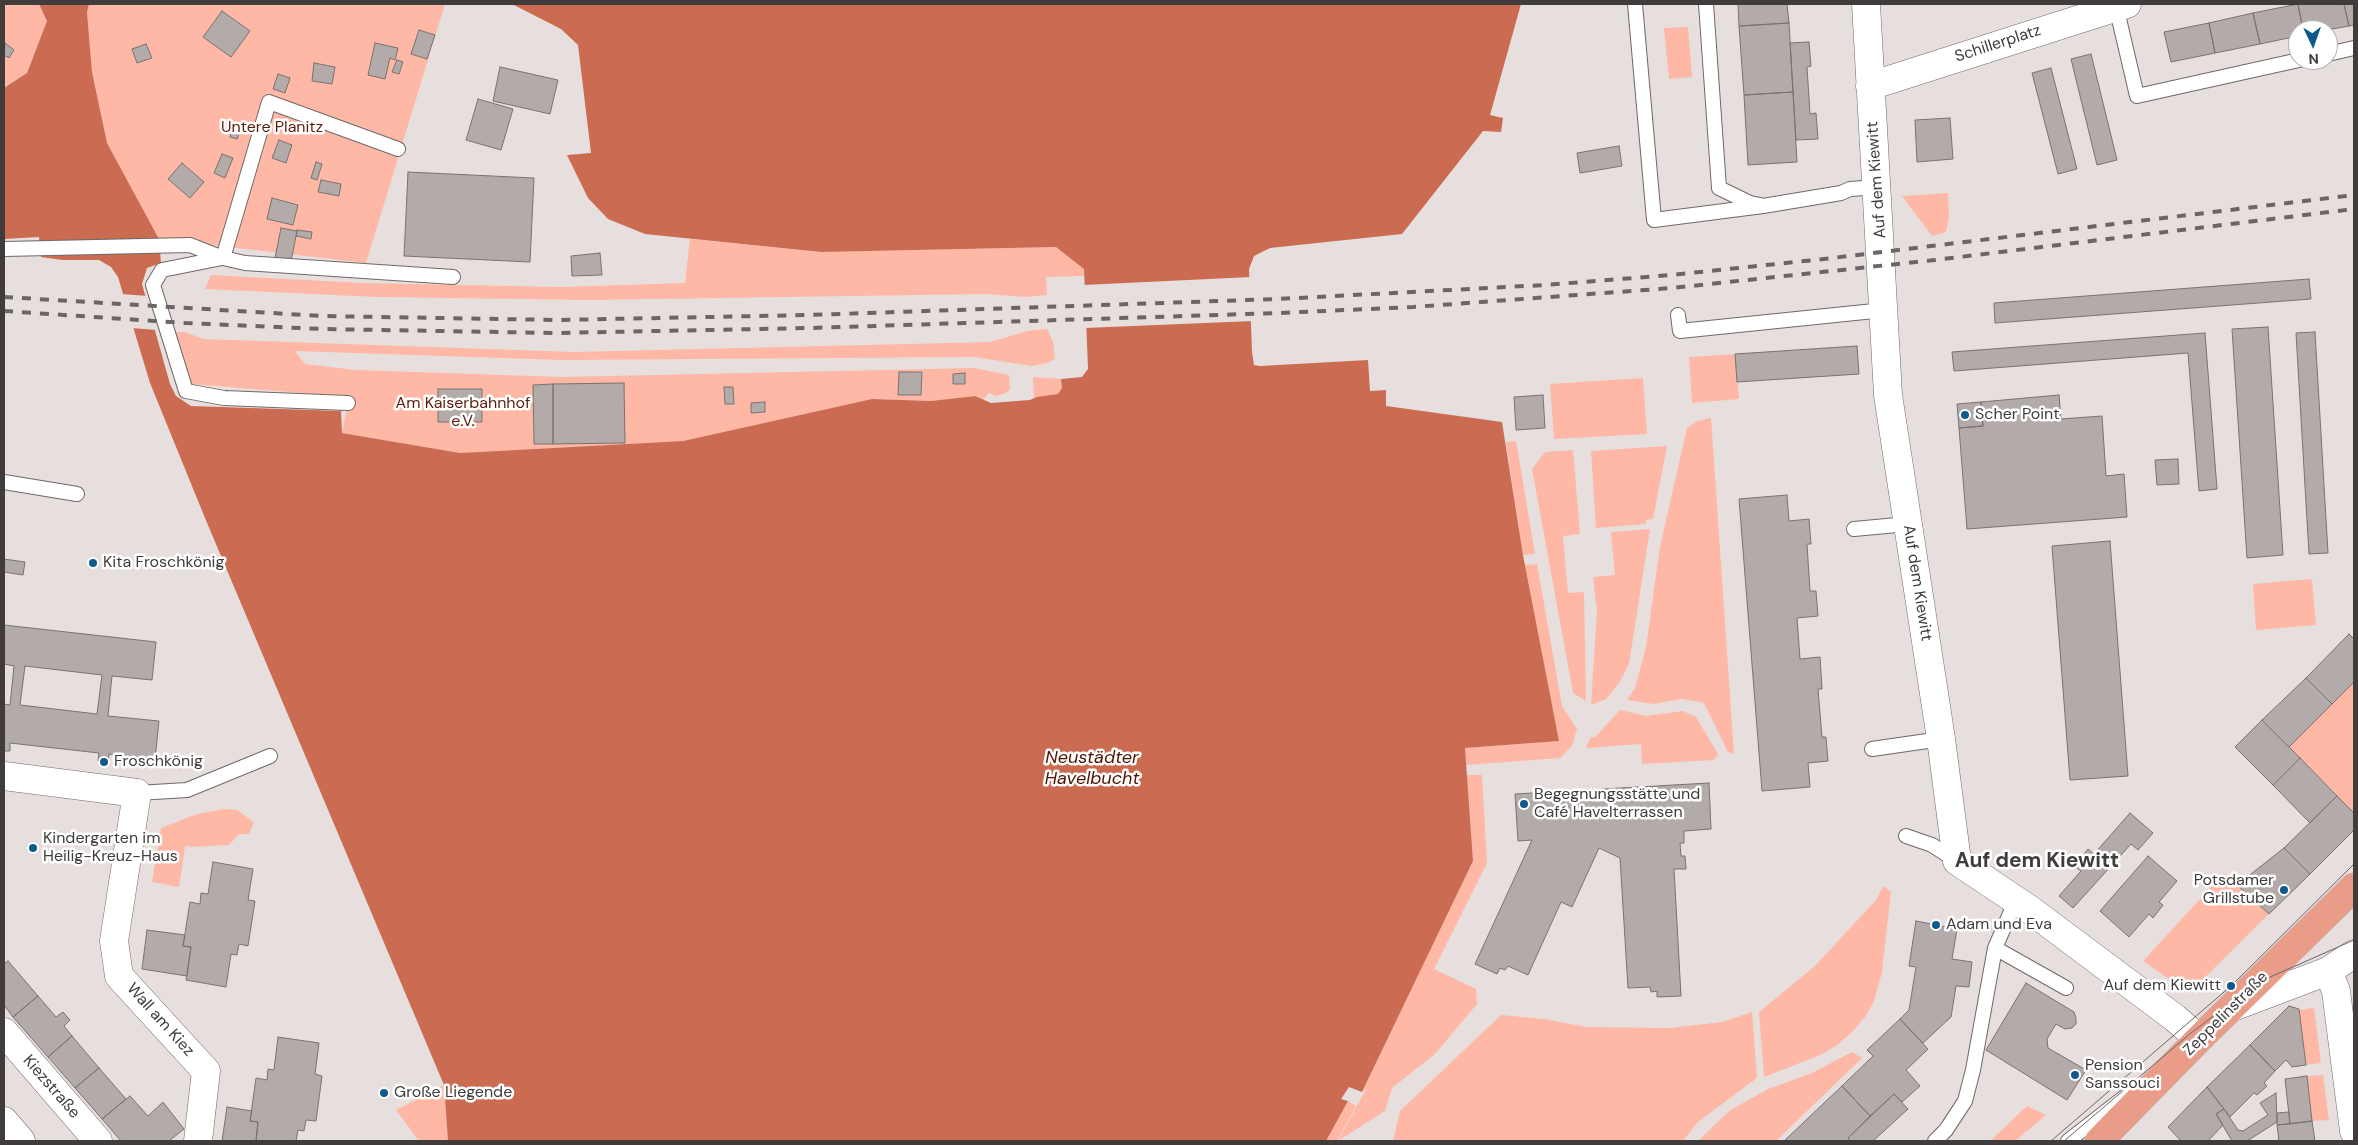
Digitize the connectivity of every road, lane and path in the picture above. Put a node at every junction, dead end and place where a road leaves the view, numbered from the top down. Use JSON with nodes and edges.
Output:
{"nodes":[{"id":1,"x":1635,"y":4,"type":"edge"},
{"id":2,"x":1706,"y":4,"type":"edge"},
{"id":3,"x":1866,"y":4,"type":"edge"},
{"id":4,"x":2121,"y":5,"type":"edge"},
{"id":5,"x":2354,"y":48,"type":"edge"},
{"id":6,"x":2338,"y":52,"type":"edge"},
{"id":7,"x":2288,"y":62,"type":"edge"},
{"id":8,"x":1870,"y":86,"type":"junction"},
{"id":9,"x":398,"y":149,"type":"dead end"},
{"id":10,"x":1878,"y":187,"type":"junction"},
{"id":11,"x":1763,"y":206,"type":"junction"},
{"id":12,"x":4,"y":249,"type":"edge"},
{"id":13,"x":223,"y":258,"type":"junction"},
{"id":14,"x":453,"y":277,"type":"dead end"},
{"id":15,"x":1884,"y":310,"type":"junction"},
{"id":16,"x":1678,"y":315,"type":"dead end"},
{"id":17,"x":348,"y":403,"type":"dead end"},
{"id":18,"x":4,"y":482,"type":"edge"},
{"id":19,"x":77,"y":494,"type":"dead end"},
{"id":20,"x":1908,"y":524,"type":"junction"},
{"id":21,"x":1854,"y":529,"type":"dead end"},
{"id":22,"x":1941,"y":739,"type":"junction"},
{"id":23,"x":1872,"y":749,"type":"dead end"},
{"id":24,"x":270,"y":756,"type":"dead end"},
{"id":25,"x":4,"y":776,"type":"edge"},
{"id":26,"x":137,"y":793,"type":"junction"},
{"id":27,"x":1906,"y":836,"type":"dead end"},
{"id":28,"x":1957,"y":860,"type":"junction"},
{"id":29,"x":2354,"y":887,"type":"edge"},
{"id":30,"x":2016,"y":900,"type":"junction"},
{"id":31,"x":1995,"y":948,"type":"junction"},
{"id":32,"x":2354,"y":954,"type":"edge"},
{"id":33,"x":2328,"y":971,"type":"junction"},
{"id":34,"x":2066,"y":988,"type":"dead end"},
{"id":35,"x":2233,"y":1007,"type":"junction"},
{"id":36,"x":4,"y":1032,"type":"edge"},
{"id":37,"x":2199,"y":1039,"type":"junction"},
{"id":38,"x":4,"y":1121,"type":"edge"},
{"id":39,"x":2354,"y":1131,"type":"edge"},
{"id":40,"x":21,"y":1141,"type":"edge"},
{"id":41,"x":98,"y":1141,"type":"edge"},
{"id":42,"x":198,"y":1141,"type":"edge"},
{"id":43,"x":1935,"y":1141,"type":"edge"},
{"id":44,"x":2068,"y":1141,"type":"edge"},
{"id":45,"x":2099,"y":1141,"type":"edge"}],
"edges":[{"from":1,"to":11,"type":"lane"},
{"from":2,"to":11,"type":"lane"},
{"from":3,"to":8,"type":"street","name":"Auf dem Kiewitt"},
{"from":4,"to":7,"type":"lane"},
{"from":4,"to":8,"type":"street","name":"Schillerplatz"},
{"from":5,"to":6,"type":"lane"},
{"from":8,"to":10,"type":"street","name":"Auf dem Kiewitt"},
{"from":9,"to":13,"type":"lane"},
{"from":10,"to":11,"type":"lane"},
{"from":10,"to":15,"type":"street","name":"Auf dem Kiewitt"},
{"from":12,"to":13,"type":"lane"},
{"from":13,"to":14,"type":"lane"},
{"from":13,"to":17,"type":"lane"},
{"from":15,"to":16,"type":"lane"},
{"from":15,"to":20,"type":"street","name":"Auf dem Kiewitt"},
{"from":18,"to":19,"type":"lane"},
{"from":20,"to":21,"type":"lane"},
{"from":20,"to":22,"type":"street","name":"Auf dem Kiewitt"},
{"from":22,"to":23,"type":"lane"},
{"from":22,"to":28,"type":"street","name":"Auf dem Kiewitt"},
{"from":24,"to":26,"type":"lane"},
{"from":25,"to":26,"type":"street"},
{"from":26,"to":42,"type":"street","name":"Wall am Kiez"},
{"from":27,"to":28,"type":"lane"},
{"from":28,"to":30,"type":"street"},
{"from":29,"to":35,"type":"main road","name":"Zeppelinstraße"},
{"from":30,"to":31,"type":"lane"},
{"from":30,"to":37,"type":"street"},
{"from":31,"to":34,"type":"lane"},
{"from":31,"to":43,"type":"lane"},
{"from":32,"to":33,"type":"street"},
{"from":33,"to":35,"type":"street"},
{"from":33,"to":39,"type":"street"},
{"from":35,"to":37,"type":"main road","name":"Zeppelinstraße"},
{"from":36,"to":41,"type":"street","name":"Kiezstraße"},
{"from":37,"to":44,"type":"lane"},
{"from":37,"to":45,"type":"main road","name":"Zeppelinstraße"},
{"from":38,"to":40,"type":"street"}]}
